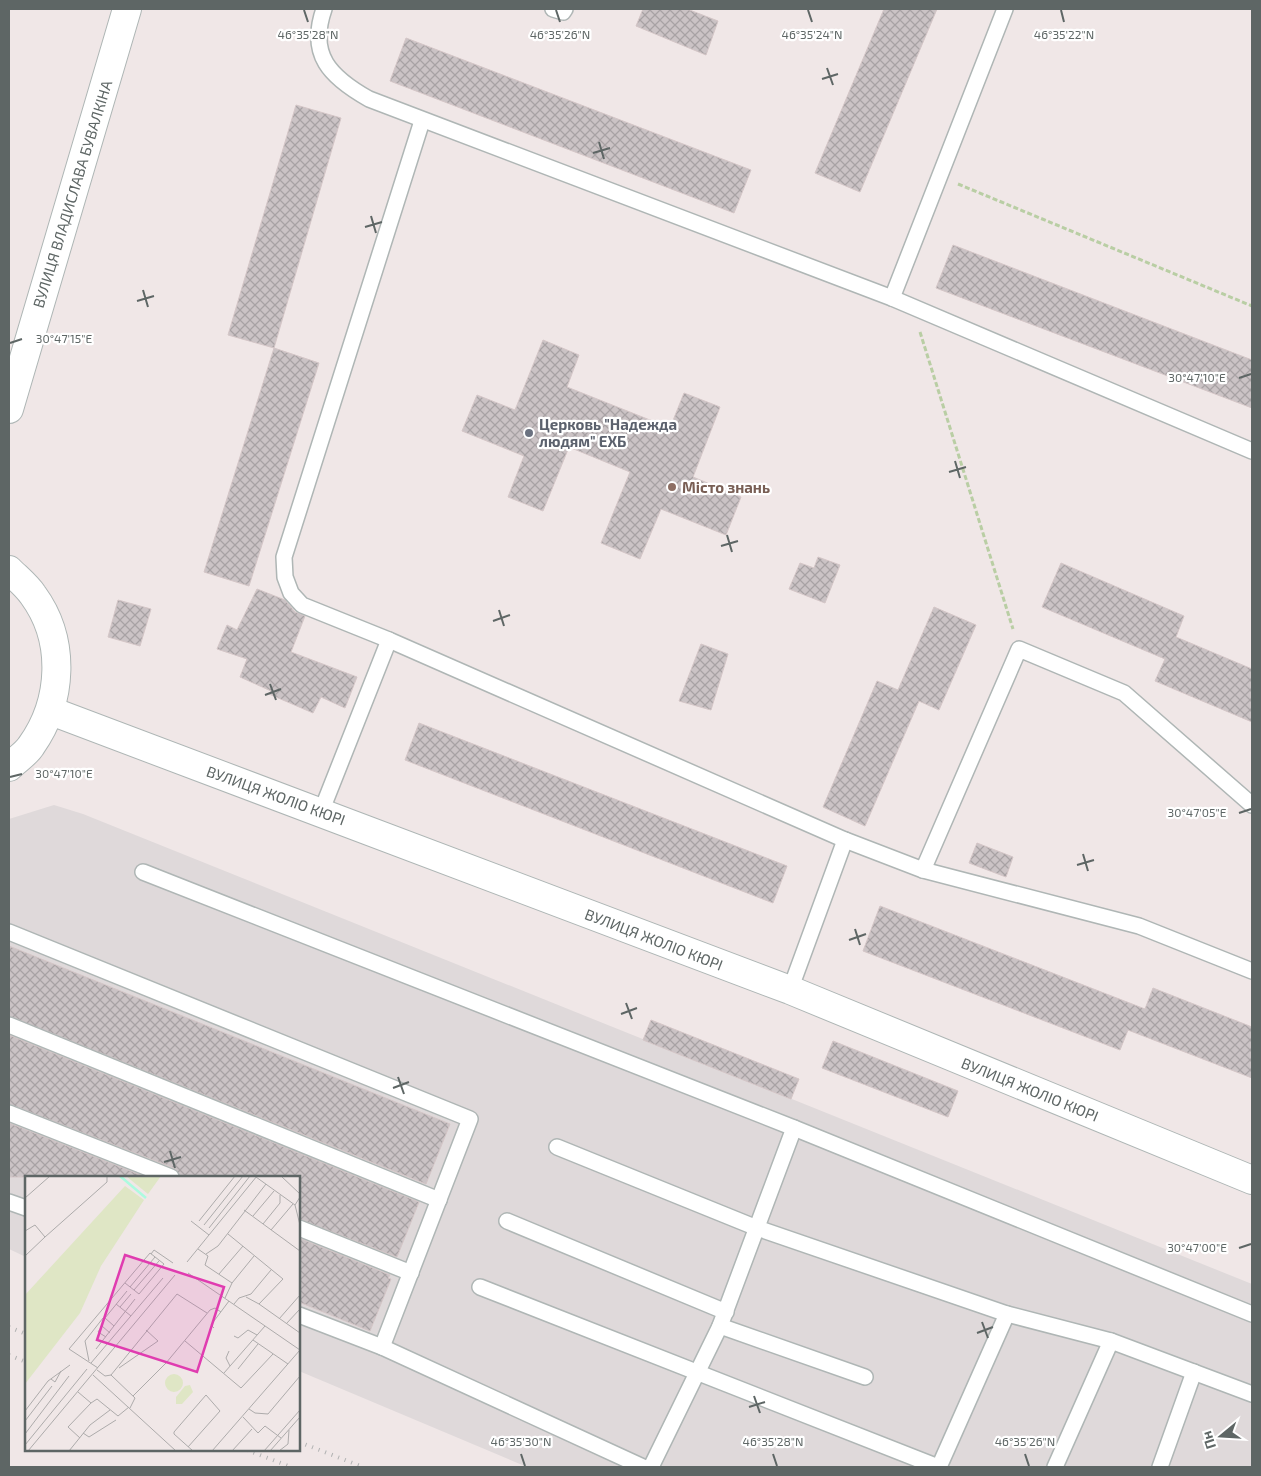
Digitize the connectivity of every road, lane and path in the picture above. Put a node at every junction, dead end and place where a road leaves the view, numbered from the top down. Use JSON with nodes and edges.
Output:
{"nodes":[{"id":1,"x":127,"y":9,"type":"edge"},
{"id":2,"x":324,"y":9,"type":"edge"},
{"id":3,"x":553,"y":9,"type":"edge"},
{"id":4,"x":566,"y":9,"type":"edge"},
{"id":5,"x":1004,"y":9,"type":"edge"},
{"id":6,"x":422,"y":121,"type":"junction"},
{"id":7,"x":939,"y":177,"type":"junction"},
{"id":8,"x":892,"y":298,"type":"junction"},
{"id":9,"x":911,"y":306,"type":"junction"},
{"id":10,"x":1252,"y":306,"type":"edge"},
{"id":11,"x":9,"y":409,"type":"edge"},
{"id":12,"x":1252,"y":451,"type":"edge"},
{"id":13,"x":9,"y":570,"type":"edge"},
{"id":14,"x":389,"y":640,"type":"junction"},
{"id":15,"x":1019,"y":649,"type":"junction"},
{"id":16,"x":51,"y":711,"type":"junction"},
{"id":17,"x":9,"y":767,"type":"edge"},
{"id":18,"x":1252,"y":805,"type":"edge"},
{"id":19,"x":321,"y":812,"type":"junction"},
{"id":20,"x":845,"y":840,"type":"junction"},
{"id":21,"x":923,"y":870,"type":"junction"},
{"id":22,"x":143,"y":872,"type":"dead end"},
{"id":23,"x":9,"y":932,"type":"edge"},
{"id":24,"x":1252,"y":971,"type":"edge"},
{"id":25,"x":790,"y":990,"type":"junction"},
{"id":26,"x":9,"y":1025,"type":"edge"},
{"id":27,"x":9,"y":1113,"type":"edge"},
{"id":28,"x":794,"y":1128,"type":"junction"},
{"id":29,"x":556,"y":1147,"type":"dead end"},
{"id":30,"x":168,"y":1176,"type":"edge"},
{"id":31,"x":1252,"y":1180,"type":"edge"},
{"id":32,"x":439,"y":1200,"type":"junction"},
{"id":33,"x":9,"y":1202,"type":"edge"},
{"id":34,"x":25,"y":1208,"type":"edge"},
{"id":35,"x":506,"y":1221,"type":"dead end"},
{"id":36,"x":300,"y":1228,"type":"edge"},
{"id":37,"x":757,"y":1228,"type":"junction"},
{"id":38,"x":411,"y":1273,"type":"junction"},
{"id":39,"x":480,"y":1287,"type":"dead end"},
{"id":40,"x":1007,"y":1314,"type":"junction"},
{"id":41,"x":1252,"y":1314,"type":"edge"},
{"id":42,"x":300,"y":1315,"type":"edge"},
{"id":43,"x":723,"y":1319,"type":"junction"},
{"id":44,"x":1110,"y":1341,"type":"junction"},
{"id":45,"x":382,"y":1348,"type":"junction"},
{"id":46,"x":1194,"y":1372,"type":"junction"},
{"id":47,"x":695,"y":1373,"type":"junction"},
{"id":48,"x":865,"y":1377,"type":"dead end"},
{"id":49,"x":1252,"y":1394,"type":"edge"},
{"id":50,"x":643,"y":1467,"type":"edge"},
{"id":51,"x":651,"y":1467,"type":"edge"},
{"id":52,"x":939,"y":1467,"type":"edge"},
{"id":53,"x":1055,"y":1467,"type":"edge"},
{"id":54,"x":1160,"y":1467,"type":"edge"}],
"edges":[{"from":1,"to":11,"type":"street","name":"ВУЛИЦЯ ВЛАДИСЛАВА БУВАЛКІНА"},
{"from":2,"to":6,"type":"lane"},
{"from":3,"to":4,"type":"lane"},
{"from":5,"to":7,"type":"lane"},
{"from":6,"to":8,"type":"lane"},
{"from":6,"to":14,"type":"lane"},
{"from":7,"to":8,"type":"lane"},
{"from":7,"to":10,"type":"path"},
{"from":8,"to":9,"type":"lane"},
{"from":9,"to":12,"type":"lane"},
{"from":9,"to":15,"type":"path"},
{"from":13,"to":16,"type":"street"},
{"from":14,"to":19,"type":"lane"},
{"from":14,"to":20,"type":"lane"},
{"from":15,"to":18,"type":"lane"},
{"from":15,"to":21,"type":"lane"},
{"from":16,"to":17,"type":"street"},
{"from":16,"to":19,"type":"street","name":"ВУЛИЦЯ ЖОЛІО КЮРІ"},
{"from":19,"to":25,"type":"street","name":"ВУЛИЦЯ ЖОЛІО КЮРІ"},
{"from":20,"to":21,"type":"lane"},
{"from":20,"to":25,"type":"lane"},
{"from":21,"to":24,"type":"lane"},
{"from":22,"to":28,"type":"lane"},
{"from":23,"to":32,"type":"lane"},
{"from":25,"to":31,"type":"street","name":"ВУЛИЦЯ ЖОЛІО КЮРІ"},
{"from":26,"to":32,"type":"lane"},
{"from":27,"to":30,"type":"lane"},
{"from":28,"to":37,"type":"lane"},
{"from":28,"to":41,"type":"lane"},
{"from":29,"to":37,"type":"lane"},
{"from":32,"to":38,"type":"lane"},
{"from":33,"to":34,"type":"lane"},
{"from":35,"to":43,"type":"lane"},
{"from":36,"to":38,"type":"lane"},
{"from":37,"to":40,"type":"lane"},
{"from":37,"to":43,"type":"lane"},
{"from":38,"to":45,"type":"lane"},
{"from":39,"to":47,"type":"lane"},
{"from":40,"to":44,"type":"lane"},
{"from":40,"to":52,"type":"lane"},
{"from":42,"to":45,"type":"lane"},
{"from":43,"to":47,"type":"lane"},
{"from":43,"to":48,"type":"lane"},
{"from":44,"to":46,"type":"lane"},
{"from":44,"to":53,"type":"lane"},
{"from":45,"to":50,"type":"lane"},
{"from":46,"to":49,"type":"lane"},
{"from":46,"to":54,"type":"lane"},
{"from":47,"to":51,"type":"lane"},
{"from":47,"to":52,"type":"lane"}]}
